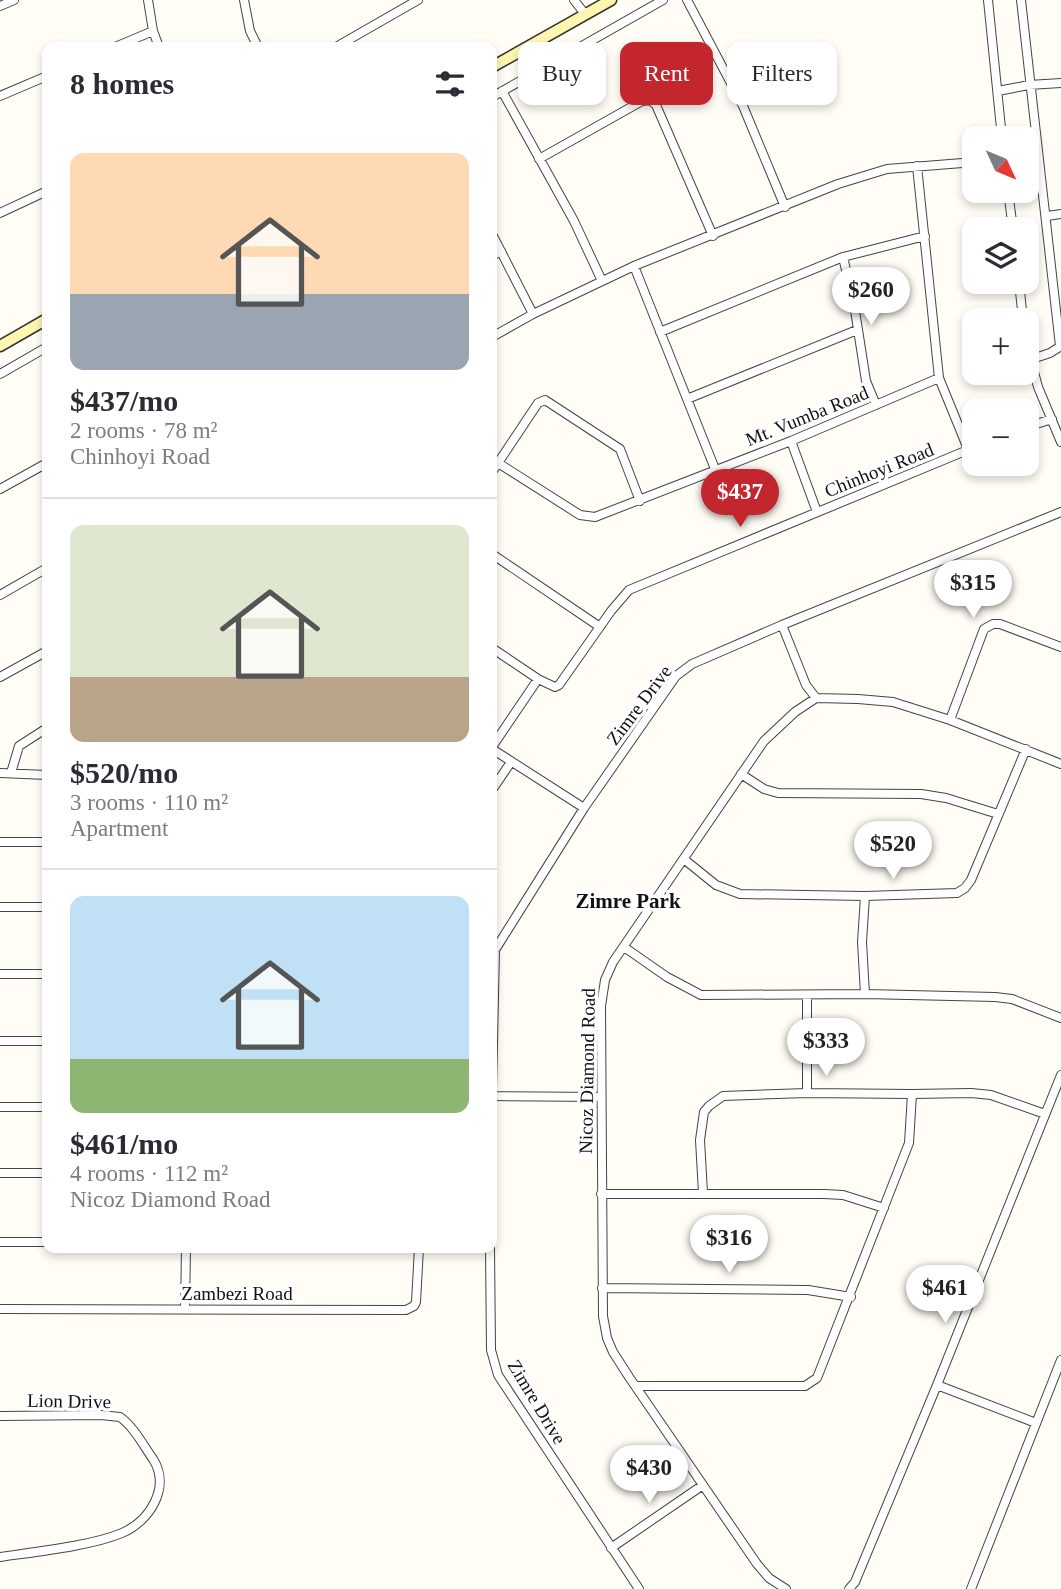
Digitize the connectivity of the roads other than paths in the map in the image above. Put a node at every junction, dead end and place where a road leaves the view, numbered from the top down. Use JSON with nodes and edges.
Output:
{"nodes":[{"id":1,"x":14,"y":0,"type":"edge"},
{"id":2,"x":148,"y":0,"type":"edge"},
{"id":3,"x":244,"y":0,"type":"edge"},
{"id":4,"x":418,"y":0,"type":"edge"},
{"id":5,"x":574,"y":0,"type":"edge"},
{"id":6,"x":611,"y":0,"type":"edge"},
{"id":7,"x":663,"y":0,"type":"edge"},
{"id":8,"x":687,"y":0,"type":"edge"},
{"id":9,"x":988,"y":0,"type":"edge"},
{"id":10,"x":1021,"y":0,"type":"edge"},
{"id":11,"x":0,"y":6,"type":"edge"},
{"id":12,"x":585,"y":14,"type":"junction"},
{"id":13,"x":153,"y":31,"type":"junction"},
{"id":14,"x":127,"y":42,"type":"edge"},
{"id":15,"x":157,"y":42,"type":"edge"},
{"id":16,"x":256,"y":42,"type":"edge"},
{"id":17,"x":345,"y":42,"type":"edge"},
{"id":18,"x":497,"y":65,"type":"edge"},
{"id":19,"x":42,"y":78,"type":"edge"},
{"id":20,"x":1061,"y":83,"type":"edge"},
{"id":21,"x":1030,"y":85,"type":"junction"},
{"id":22,"x":502,"y":91,"type":"junction"},
{"id":23,"x":998,"y":91,"type":"junction"},
{"id":24,"x":497,"y":94,"type":"edge"},
{"id":25,"x":0,"y":96,"type":"edge"},
{"id":26,"x":1001,"y":126,"type":"edge"},
{"id":27,"x":539,"y":159,"type":"junction"},
{"id":28,"x":962,"y":163,"type":"edge"},
{"id":29,"x":917,"y":166,"type":"junction"},
{"id":30,"x":42,"y":193,"type":"edge"},
{"id":31,"x":785,"y":206,"type":"junction"},
{"id":32,"x":0,"y":213,"type":"edge"},
{"id":33,"x":1061,"y":214,"type":"edge"},
{"id":34,"x":1047,"y":216,"type":"junction"},
{"id":35,"x":713,"y":236,"type":"junction"},
{"id":36,"x":925,"y":236,"type":"junction"},
{"id":37,"x":497,"y":243,"type":"edge"},
{"id":38,"x":501,"y":251,"type":"junction"},
{"id":39,"x":497,"y":253,"type":"edge"},
{"id":40,"x":843,"y":257,"type":"junction"},
{"id":41,"x":634,"y":266,"type":"junction"},
{"id":42,"x":602,"y":281,"type":"junction"},
{"id":43,"x":533,"y":314,"type":"junction"},
{"id":44,"x":42,"y":322,"type":"edge"},
{"id":45,"x":857,"y":330,"type":"junction"},
{"id":46,"x":660,"y":332,"type":"junction"},
{"id":47,"x":497,"y":334,"type":"edge"},
{"id":48,"x":0,"y":346,"type":"edge"},
{"id":49,"x":1061,"y":346,"type":"edge"},
{"id":50,"x":42,"y":350,"type":"edge"},
{"id":51,"x":1039,"y":357,"type":"edge"},
{"id":52,"x":0,"y":374,"type":"edge"},
{"id":53,"x":939,"y":378,"type":"junction"},
{"id":54,"x":1039,"y":385,"type":"edge"},
{"id":55,"x":687,"y":399,"type":"junction"},
{"id":56,"x":876,"y":405,"type":"junction"},
{"id":57,"x":1052,"y":419,"type":"junction"},
{"id":58,"x":1039,"y":424,"type":"edge"},
{"id":59,"x":962,"y":427,"type":"edge"},
{"id":60,"x":791,"y":441,"type":"junction"},
{"id":61,"x":1061,"y":442,"type":"edge"},
{"id":62,"x":962,"y":452,"type":"edge"},
{"id":63,"x":498,"y":463,"type":"joint"},
{"id":64,"x":42,"y":466,"type":"edge"},
{"id":65,"x":715,"y":469,"type":"junction"},
{"id":66,"x":0,"y":489,"type":"edge"},
{"id":67,"x":640,"y":501,"type":"junction"},
{"id":68,"x":817,"y":512,"type":"junction"},
{"id":69,"x":1061,"y":512,"type":"edge"},
{"id":70,"x":497,"y":557,"type":"edge"},
{"id":71,"x":42,"y":571,"type":"edge"},
{"id":72,"x":0,"y":595,"type":"edge"},
{"id":73,"x":782,"y":625,"type":"junction"},
{"id":74,"x":600,"y":627,"type":"junction"},
{"id":75,"x":1061,"y":647,"type":"edge"},
{"id":76,"x":497,"y":651,"type":"edge"},
{"id":77,"x":42,"y":654,"type":"edge"},
{"id":78,"x":0,"y":677,"type":"edge"},
{"id":79,"x":538,"y":679,"type":"junction"},
{"id":80,"x":816,"y":698,"type":"junction"},
{"id":81,"x":950,"y":720,"type":"junction"},
{"id":82,"x":42,"y":731,"type":"edge"},
{"id":83,"x":497,"y":740,"type":"edge"},
{"id":84,"x":1026,"y":749,"type":"junction"},
{"id":85,"x":497,"y":752,"type":"edge"},
{"id":86,"x":511,"y":762,"type":"junction"},
{"id":87,"x":1061,"y":764,"type":"edge"},
{"id":88,"x":0,"y":773,"type":"edge"},
{"id":89,"x":11,"y":773,"type":"junction"},
{"id":90,"x":741,"y":774,"type":"junction"},
{"id":91,"x":42,"y":775,"type":"edge"},
{"id":92,"x":497,"y":783,"type":"edge"},
{"id":93,"x":584,"y":808,"type":"junction"},
{"id":94,"x":998,"y":814,"type":"junction"},
{"id":95,"x":0,"y":842,"type":"edge"},
{"id":96,"x":42,"y":842,"type":"edge"},
{"id":97,"x":685,"y":860,"type":"junction"},
{"id":98,"x":865,"y":896,"type":"junction"},
{"id":99,"x":42,"y":907,"type":"edge"},
{"id":100,"x":0,"y":908,"type":"edge"},
{"id":101,"x":497,"y":947,"type":"edge"},
{"id":102,"x":624,"y":947,"type":"junction"},
{"id":103,"x":0,"y":974,"type":"edge"},
{"id":104,"x":42,"y":974,"type":"edge"},
{"id":105,"x":865,"y":994,"type":"junction"},
{"id":106,"x":807,"y":996,"type":"junction"},
{"id":107,"x":1061,"y":1018,"type":"edge"},
{"id":108,"x":0,"y":1041,"type":"edge"},
{"id":109,"x":42,"y":1041,"type":"edge"},
{"id":110,"x":1061,"y":1075,"type":"edge"},
{"id":111,"x":807,"y":1093,"type":"junction"},
{"id":112,"x":912,"y":1094,"type":"junction"},
{"id":113,"x":497,"y":1096,"type":"edge"},
{"id":114,"x":601,"y":1097,"type":"junction"},
{"id":115,"x":0,"y":1107,"type":"edge"},
{"id":116,"x":42,"y":1107,"type":"edge"},
{"id":117,"x":1045,"y":1114,"type":"junction"},
{"id":118,"x":0,"y":1173,"type":"edge"},
{"id":119,"x":42,"y":1173,"type":"edge"},
{"id":120,"x":703,"y":1193,"type":"junction"},
{"id":121,"x":601,"y":1194,"type":"junction"},
{"id":122,"x":884,"y":1209,"type":"junction"},
{"id":123,"x":0,"y":1242,"type":"edge"},
{"id":124,"x":42,"y":1242,"type":"edge"},
{"id":125,"x":186,"y":1253,"type":"edge"},
{"id":126,"x":419,"y":1253,"type":"edge"},
{"id":127,"x":490,"y":1253,"type":"edge"},
{"id":128,"x":602,"y":1288,"type":"junction"},
{"id":129,"x":851,"y":1297,"type":"junction"},
{"id":130,"x":185,"y":1309,"type":"junction"},
{"id":131,"x":0,"y":1310,"type":"edge"},
{"id":132,"x":1061,"y":1360,"type":"edge"},
{"id":133,"x":937,"y":1385,"type":"junction"},
{"id":134,"x":636,"y":1386,"type":"junction"},
{"id":135,"x":0,"y":1416,"type":"edge"},
{"id":136,"x":1037,"y":1423,"type":"junction"},
{"id":137,"x":703,"y":1486,"type":"junction"},
{"id":138,"x":611,"y":1548,"type":"junction"},
{"id":139,"x":0,"y":1557,"type":"edge"},
{"id":140,"x":639,"y":1589,"type":"edge"},
{"id":141,"x":786,"y":1589,"type":"edge"},
{"id":142,"x":849,"y":1589,"type":"edge"},
{"id":143,"x":971,"y":1589,"type":"edge"}],
"edges":[{"from":1,"to":11,"type":"street"},
{"from":2,"to":13,"type":"street"},
{"from":3,"to":16,"type":"street"},
{"from":4,"to":17,"type":"street"},
{"from":5,"to":12,"type":"street"},
{"from":6,"to":12,"type":"street"},
{"from":7,"to":22,"type":"street"},
{"from":8,"to":31,"type":"street"},
{"from":9,"to":23,"type":"street"},
{"from":10,"to":21,"type":"street"},
{"from":12,"to":18,"type":"street"},
{"from":13,"to":14,"type":"street"},
{"from":13,"to":15,"type":"street"},
{"from":19,"to":25,"type":"street"},
{"from":20,"to":21,"type":"street"},
{"from":21,"to":23,"type":"street"},
{"from":21,"to":34,"type":"street"},
{"from":22,"to":24,"type":"street"},
{"from":22,"to":27,"type":"street"},
{"from":23,"to":26,"type":"street"},
{"from":27,"to":35,"type":"street"},
{"from":27,"to":42,"type":"street"},
{"from":28,"to":29,"type":"street"},
{"from":29,"to":31,"type":"street"},
{"from":29,"to":36,"type":"street"},
{"from":30,"to":32,"type":"street"},
{"from":31,"to":35,"type":"street"},
{"from":33,"to":34,"type":"street"},
{"from":34,"to":49,"type":"street"},
{"from":35,"to":41,"type":"street"},
{"from":36,"to":40,"type":"street"},
{"from":36,"to":53,"type":"street"},
{"from":37,"to":38,"type":"street"},
{"from":38,"to":39,"type":"street"},
{"from":38,"to":43,"type":"street"},
{"from":40,"to":45,"type":"street"},
{"from":40,"to":46,"type":"street"},
{"from":41,"to":42,"type":"street"},
{"from":41,"to":46,"type":"street"},
{"from":42,"to":43,"type":"street"},
{"from":43,"to":47,"type":"street"},
{"from":44,"to":48,"type":"street"},
{"from":45,"to":55,"type":"street"},
{"from":45,"to":56,"type":"street"},
{"from":46,"to":55,"type":"street"},
{"from":49,"to":51,"type":"street"},
{"from":50,"to":52,"type":"street"},
{"from":53,"to":56,"type":"street","name":"Mt. Vumba Road"},
{"from":53,"to":59,"type":"street"},
{"from":54,"to":57,"type":"street"},
{"from":55,"to":65,"type":"street"},
{"from":56,"to":60,"type":"street","name":"Mt. Vumba Road"},
{"from":57,"to":58,"type":"street"},
{"from":57,"to":61,"type":"street"},
{"from":60,"to":65,"type":"street","name":"Mt. Vumba Road"},
{"from":60,"to":68,"type":"street"},
{"from":62,"to":68,"type":"street","name":"Chinhoyi Road"},
{"from":63,"to":67,"type":"street","name":"Mt. Vumba Road"},
{"from":63,"to":67,"type":"street"},
{"from":64,"to":66,"type":"street"},
{"from":65,"to":67,"type":"street","name":"Mt. Vumba Road"},
{"from":68,"to":74,"type":"street","name":"Chinhoyi Road"},
{"from":69,"to":73,"type":"street","name":"Zimre Drive"},
{"from":70,"to":74,"type":"street"},
{"from":71,"to":72,"type":"street"},
{"from":73,"to":80,"type":"street"},
{"from":73,"to":93,"type":"street","name":"Zimre Drive"},
{"from":74,"to":79,"type":"street","name":"Chinhoyi Road"},
{"from":75,"to":81,"type":"street"},
{"from":76,"to":79,"type":"street"},
{"from":77,"to":78,"type":"street"},
{"from":79,"to":83,"type":"street"},
{"from":80,"to":81,"type":"street"},
{"from":80,"to":90,"type":"street","name":"Nicoz Diamond Road"},
{"from":81,"to":84,"type":"street"},
{"from":82,"to":89,"type":"street"},
{"from":84,"to":87,"type":"street"},
{"from":84,"to":94,"type":"street"},
{"from":85,"to":86,"type":"street"},
{"from":86,"to":92,"type":"street"},
{"from":86,"to":93,"type":"street"},
{"from":88,"to":89,"type":"street"},
{"from":89,"to":91,"type":"street"},
{"from":90,"to":94,"type":"street"},
{"from":90,"to":97,"type":"street","name":"Nicoz Diamond Road"},
{"from":93,"to":101,"type":"street","name":"Zimre Drive"},
{"from":94,"to":98,"type":"street"},
{"from":95,"to":96,"type":"street"},
{"from":97,"to":98,"type":"street"},
{"from":97,"to":102,"type":"street","name":"Nicoz Diamond Road"},
{"from":98,"to":105,"type":"street"},
{"from":99,"to":100,"type":"street"},
{"from":102,"to":106,"type":"street"},
{"from":102,"to":114,"type":"street","name":"Nicoz Diamond Road"},
{"from":103,"to":104,"type":"street"},
{"from":105,"to":106,"type":"street"},
{"from":105,"to":107,"type":"street"},
{"from":106,"to":111,"type":"street"},
{"from":108,"to":109,"type":"street"},
{"from":110,"to":117,"type":"street"},
{"from":111,"to":112,"type":"street"},
{"from":111,"to":120,"type":"street"},
{"from":112,"to":117,"type":"street"},
{"from":112,"to":122,"type":"street"},
{"from":113,"to":114,"type":"street"},
{"from":114,"to":121,"type":"street","name":"Nicoz Diamond Road"},
{"from":115,"to":116,"type":"street"},
{"from":117,"to":133,"type":"street"},
{"from":118,"to":119,"type":"street"},
{"from":120,"to":121,"type":"street"},
{"from":120,"to":122,"type":"street"},
{"from":121,"to":128,"type":"street","name":"Nicoz Diamond Road"},
{"from":122,"to":129,"type":"street"},
{"from":123,"to":124,"type":"street"},
{"from":125,"to":130,"type":"street"},
{"from":126,"to":130,"type":"street","name":"Zambezi Road"},
{"from":127,"to":138,"type":"street","name":"Zimre Drive"},
{"from":128,"to":129,"type":"street"},
{"from":128,"to":134,"type":"street","name":"Nicoz Diamond Road"},
{"from":129,"to":134,"type":"street"},
{"from":130,"to":131,"type":"street","name":"Zambezi Road"},
{"from":132,"to":136,"type":"street"},
{"from":133,"to":136,"type":"street"},
{"from":133,"to":142,"type":"street"},
{"from":134,"to":137,"type":"street","name":"Nicoz Diamond Road"},
{"from":135,"to":139,"type":"street","name":"Lion Drive"},
{"from":136,"to":143,"type":"street"},
{"from":137,"to":138,"type":"street"},
{"from":137,"to":141,"type":"street","name":"Nicoz Diamond Road"},
{"from":138,"to":140,"type":"street","name":"Zimre Drive"}]}
